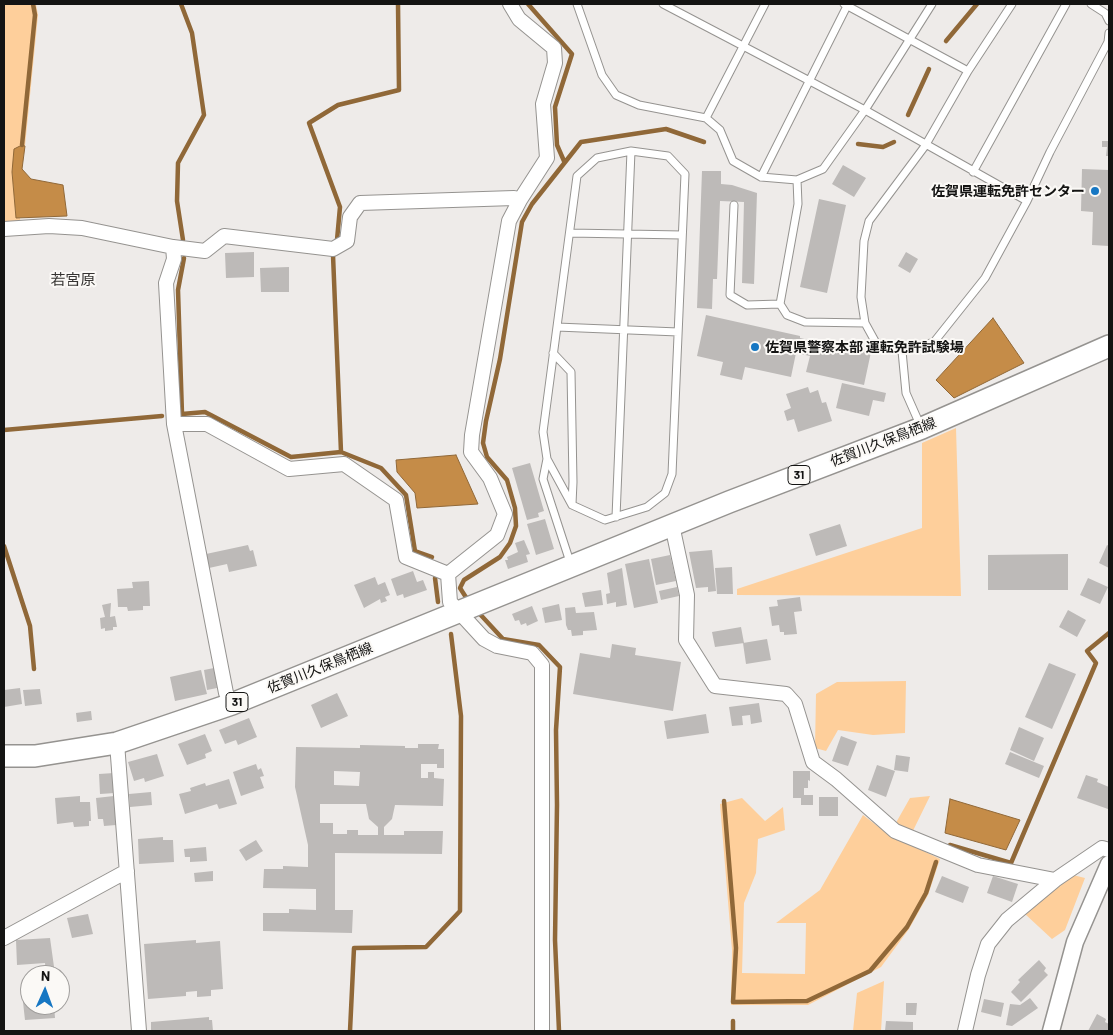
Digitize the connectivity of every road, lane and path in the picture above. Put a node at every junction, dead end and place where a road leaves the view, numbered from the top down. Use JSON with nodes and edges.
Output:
{"nodes":[{"id":1,"x":510,"y":4,"type":"edge"},
{"id":2,"x":577,"y":4,"type":"edge"},
{"id":3,"x":663,"y":4,"type":"edge"},
{"id":4,"x":765,"y":4,"type":"edge"},
{"id":5,"x":846,"y":4,"type":"edge"},
{"id":6,"x":932,"y":4,"type":"edge"},
{"id":7,"x":1012,"y":4,"type":"edge"},
{"id":8,"x":1066,"y":4,"type":"edge"},
{"id":9,"x":1091,"y":4,"type":"edge"},
{"id":10,"x":1109,"y":21,"type":"edge"},
{"id":11,"x":1109,"y":33,"type":"edge"},
{"id":12,"x":909,"y":39,"type":"junction"},
{"id":13,"x":743,"y":46,"type":"junction"},
{"id":14,"x":968,"y":72,"type":"junction"},
{"id":15,"x":809,"y":81,"type":"junction"},
{"id":16,"x":865,"y":110,"type":"junction"},
{"id":17,"x":706,"y":118,"type":"junction"},
{"id":18,"x":925,"y":146,"type":"junction"},
{"id":19,"x":631,"y":151,"type":"junction"},
{"id":20,"x":973,"y":172,"type":"junction"},
{"id":21,"x":761,"y":177,"type":"junction"},
{"id":22,"x":797,"y":180,"type":"junction"},
{"id":23,"x":520,"y":200,"type":"junction"},
{"id":24,"x":1027,"y":201,"type":"junction"},
{"id":25,"x":734,"y":205,"type":"dead end"},
{"id":26,"x":4,"y":229,"type":"edge"},
{"id":27,"x":570,"y":233,"type":"junction"},
{"id":28,"x":627,"y":234,"type":"junction"},
{"id":29,"x":682,"y":235,"type":"junction"},
{"id":30,"x":173,"y":246,"type":"junction"},
{"id":31,"x":780,"y":304,"type":"junction"},
{"id":32,"x":865,"y":323,"type":"junction"},
{"id":33,"x":557,"y":327,"type":"junction"},
{"id":34,"x":623,"y":330,"type":"junction"},
{"id":35,"x":678,"y":332,"type":"junction"},
{"id":36,"x":1109,"y":346,"type":"edge"},
{"id":37,"x":902,"y":351,"type":"junction"},
{"id":38,"x":553,"y":354,"type":"junction"},
{"id":39,"x":174,"y":424,"type":"junction"},
{"id":40,"x":922,"y":428,"type":"junction"},
{"id":41,"x":547,"y":459,"type":"junction"},
{"id":42,"x":572,"y":505,"type":"junction"},
{"id":43,"x":616,"y":517,"type":"junction"},
{"id":44,"x":672,"y":525,"type":"junction"},
{"id":45,"x":571,"y":565,"type":"junction"},
{"id":46,"x":448,"y":574,"type":"junction"},
{"id":47,"x":459,"y":610,"type":"junction"},
{"id":48,"x":232,"y":704,"type":"junction"},
{"id":49,"x":117,"y":742,"type":"junction"},
{"id":50,"x":4,"y":756,"type":"edge"},
{"id":51,"x":1109,"y":850,"type":"edge"},
{"id":52,"x":1109,"y":864,"type":"edge"},
{"id":53,"x":127,"y":871,"type":"junction"},
{"id":54,"x":1055,"y":880,"type":"junction"},
{"id":55,"x":4,"y":938,"type":"edge"},
{"id":56,"x":139,"y":1031,"type":"edge"},
{"id":57,"x":542,"y":1031,"type":"edge"},
{"id":58,"x":965,"y":1031,"type":"edge"},
{"id":59,"x":1051,"y":1031,"type":"edge"}],
"edges":[{"from":1,"to":23,"type":"street"},
{"from":2,"to":17,"type":"lane"},
{"from":3,"to":13,"type":"lane"},
{"from":4,"to":13,"type":"lane"},
{"from":5,"to":12,"type":"lane"},
{"from":5,"to":15,"type":"lane"},
{"from":6,"to":12,"type":"lane"},
{"from":7,"to":14,"type":"lane"},
{"from":8,"to":20,"type":"lane"},
{"from":9,"to":10,"type":"lane"},
{"from":11,"to":24,"type":"lane"},
{"from":12,"to":14,"type":"lane"},
{"from":12,"to":16,"type":"lane"},
{"from":13,"to":15,"type":"lane"},
{"from":13,"to":17,"type":"lane"},
{"from":14,"to":18,"type":"lane"},
{"from":15,"to":16,"type":"lane"},
{"from":15,"to":21,"type":"lane"},
{"from":16,"to":18,"type":"lane"},
{"from":16,"to":22,"type":"lane"},
{"from":17,"to":21,"type":"lane"},
{"from":18,"to":20,"type":"lane"},
{"from":18,"to":32,"type":"lane"},
{"from":19,"to":27,"type":"lane"},
{"from":19,"to":28,"type":"lane"},
{"from":19,"to":29,"type":"lane"},
{"from":20,"to":24,"type":"lane"},
{"from":21,"to":22,"type":"lane"},
{"from":22,"to":31,"type":"lane"},
{"from":23,"to":30,"type":"street"},
{"from":23,"to":46,"type":"street"},
{"from":24,"to":37,"type":"lane"},
{"from":25,"to":31,"type":"lane"},
{"from":26,"to":30,"type":"street"},
{"from":27,"to":28,"type":"lane"},
{"from":27,"to":33,"type":"lane"},
{"from":28,"to":29,"type":"lane"},
{"from":28,"to":34,"type":"lane"},
{"from":29,"to":35,"type":"lane"},
{"from":30,"to":39,"type":"street"},
{"from":31,"to":32,"type":"lane"},
{"from":32,"to":37,"type":"lane"},
{"from":33,"to":34,"type":"lane"},
{"from":33,"to":38,"type":"lane"},
{"from":34,"to":35,"type":"lane"},
{"from":34,"to":43,"type":"lane"},
{"from":35,"to":43,"type":"lane"},
{"from":36,"to":40,"type":"main road","name":"佐賀川久保鳥栖線","number":"31"},
{"from":37,"to":40,"type":"lane"},
{"from":38,"to":41,"type":"lane"},
{"from":38,"to":42,"type":"lane"},
{"from":39,"to":46,"type":"street"},
{"from":39,"to":48,"type":"street"},
{"from":40,"to":44,"type":"main road","name":"佐賀川久保鳥栖線","number":"31"},
{"from":41,"to":42,"type":"lane"},
{"from":41,"to":45,"type":"lane"},
{"from":42,"to":43,"type":"lane"},
{"from":44,"to":45,"type":"main road","name":"佐賀川久保鳥栖線","number":"31"},
{"from":44,"to":54,"type":"street"},
{"from":45,"to":47,"type":"main road","name":"佐賀川久保鳥栖線","number":"31"},
{"from":46,"to":47,"type":"street"},
{"from":47,"to":48,"type":"main road","name":"佐賀川久保鳥栖線","number":"31"},
{"from":47,"to":57,"type":"street"},
{"from":48,"to":49,"type":"main road","name":"佐賀川久保鳥栖線","number":"31"},
{"from":49,"to":50,"type":"main road","name":"佐賀川久保鳥栖線","number":"31"},
{"from":49,"to":53,"type":"street"},
{"from":51,"to":54,"type":"street"},
{"from":52,"to":59,"type":"street"},
{"from":53,"to":55,"type":"street"},
{"from":53,"to":56,"type":"street"},
{"from":54,"to":58,"type":"street"}]}
